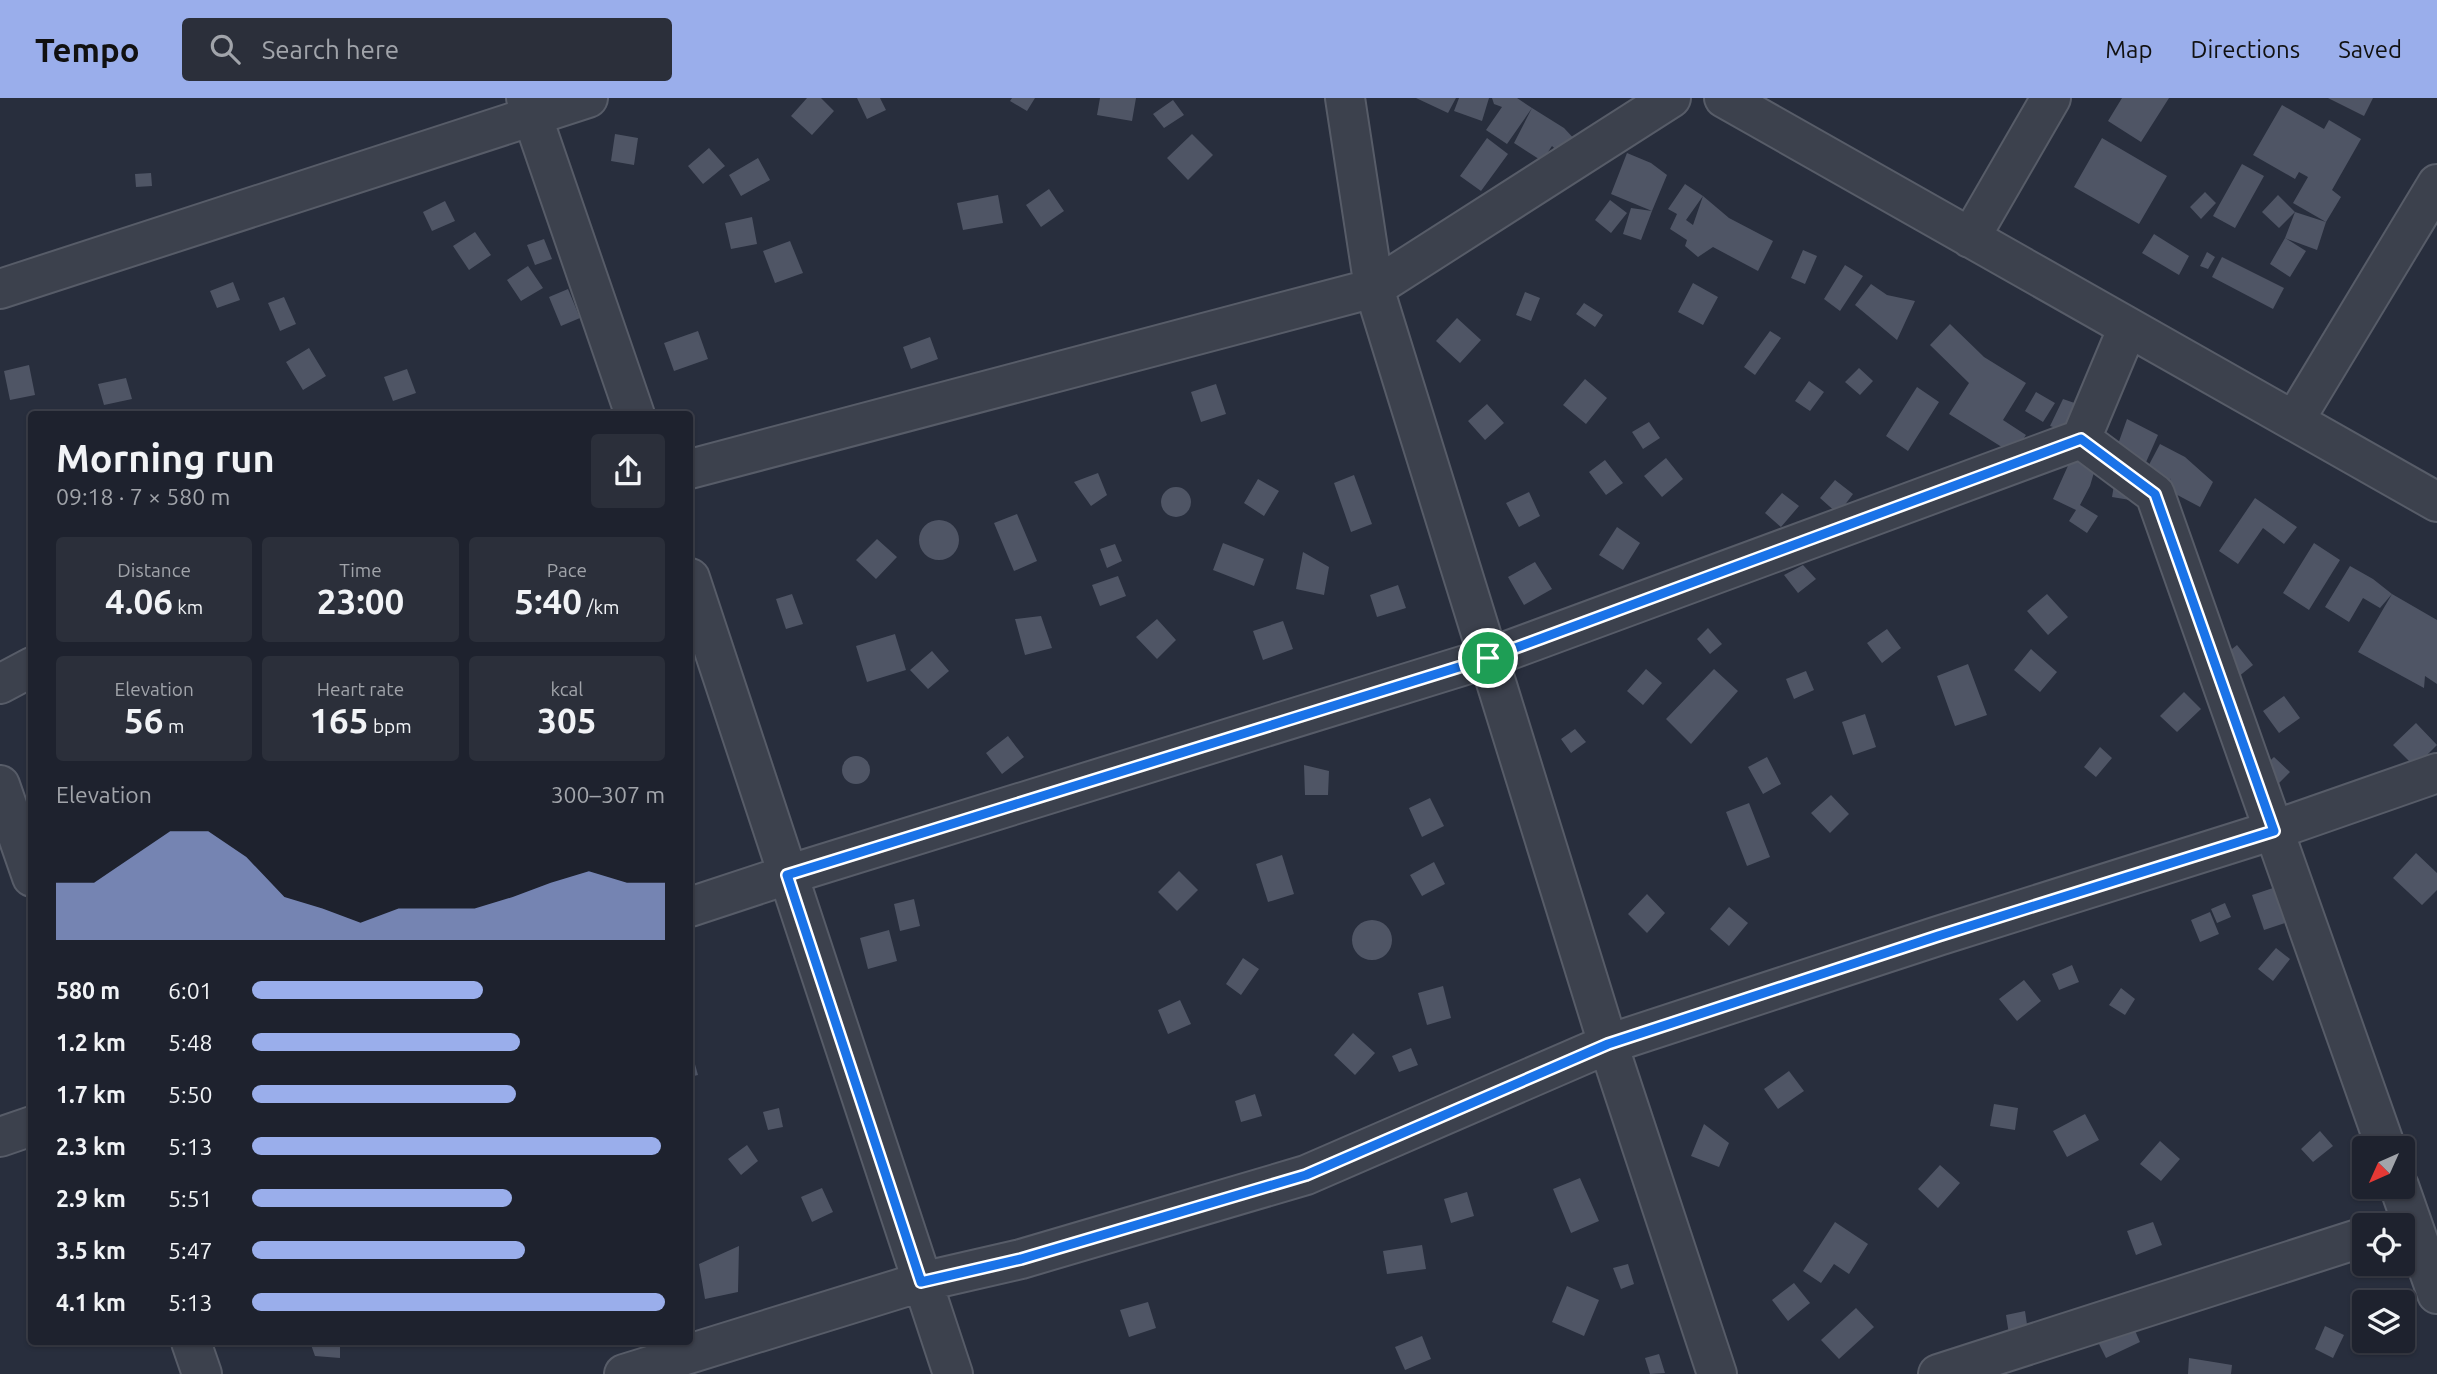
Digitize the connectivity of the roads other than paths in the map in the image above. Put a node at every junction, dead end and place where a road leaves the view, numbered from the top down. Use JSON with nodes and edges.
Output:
{"nodes":[{"id":1,"x":588,"y":98,"type":"edge"},
{"id":2,"x":1345,"y":98,"type":"edge"},
{"id":3,"x":1671,"y":98,"type":"edge"},
{"id":4,"x":1724,"y":98,"type":"edge"},
{"id":5,"x":2051,"y":98,"type":"edge"},
{"id":6,"x":529,"y":107,"type":"edge"},
{"id":7,"x":2437,"y":184,"type":"edge"},
{"id":8,"x":1970,"y":237,"type":"junction"},
{"id":9,"x":1374,"y":288,"type":"junction"},
{"id":10,"x":0,"y":289,"type":"edge"},
{"id":11,"x":2128,"y":327,"type":"junction"},
{"id":12,"x":634,"y":411,"type":"edge"},
{"id":13,"x":2294,"y":421,"type":"junction"},
{"id":14,"x":2081,"y":439,"type":"junction"},
{"id":15,"x":693,"y":467,"type":"edge"},
{"id":16,"x":2437,"y":502,"type":"edge"},
{"id":17,"x":693,"y":587,"type":"edge"},
{"id":18,"x":1488,"y":658,"type":"junction"},
{"id":19,"x":28,"y":669,"type":"edge"},
{"id":20,"x":0,"y":684,"type":"edge"},
{"id":21,"x":2437,"y":773,"type":"edge"},
{"id":22,"x":0,"y":785,"type":"edge"},
{"id":23,"x":2274,"y":831,"type":"junction"},
{"id":24,"x":28,"y":866,"type":"edge"},
{"id":25,"x":787,"y":875,"type":"junction"},
{"id":26,"x":693,"y":906,"type":"edge"},
{"id":27,"x":1608,"y":1044,"type":"junction"},
{"id":28,"x":28,"y":1127,"type":"edge"},
{"id":29,"x":2382,"y":1136,"type":"edge"},
{"id":30,"x":0,"y":1137,"type":"edge"},
{"id":31,"x":2406,"y":1199,"type":"edge"},
{"id":32,"x":2417,"y":1220,"type":"edge"},
{"id":33,"x":2352,"y":1241,"type":"edge"},
{"id":34,"x":921,"y":1282,"type":"junction"},
{"id":35,"x":2437,"y":1294,"type":"edge"},
{"id":36,"x":192,"y":1345,"type":"edge"},
{"id":37,"x":202,"y":1374,"type":"edge"},
{"id":38,"x":624,"y":1374,"type":"edge"},
{"id":39,"x":953,"y":1374,"type":"edge"},
{"id":40,"x":1717,"y":1374,"type":"edge"},
{"id":41,"x":1938,"y":1374,"type":"edge"}],
"edges":[{"from":1,"to":6,"type":"street"},
{"from":2,"to":9,"type":"street"},
{"from":3,"to":9,"type":"street"},
{"from":4,"to":8,"type":"street"},
{"from":5,"to":8,"type":"street"},
{"from":6,"to":10,"type":"street"},
{"from":6,"to":12,"type":"street"},
{"from":7,"to":13,"type":"street"},
{"from":8,"to":11,"type":"street"},
{"from":9,"to":15,"type":"street"},
{"from":9,"to":18,"type":"street"},
{"from":11,"to":13,"type":"street"},
{"from":11,"to":14,"type":"street"},
{"from":13,"to":16,"type":"street"},
{"from":14,"to":18,"type":"street"},
{"from":14,"to":23,"type":"street"},
{"from":17,"to":25,"type":"street"},
{"from":18,"to":25,"type":"street"},
{"from":18,"to":27,"type":"street"},
{"from":19,"to":20,"type":"street"},
{"from":21,"to":23,"type":"street"},
{"from":22,"to":24,"type":"street"},
{"from":23,"to":27,"type":"street"},
{"from":23,"to":29,"type":"street"},
{"from":25,"to":26,"type":"street"},
{"from":25,"to":34,"type":"street"},
{"from":27,"to":34,"type":"street"},
{"from":27,"to":40,"type":"street"},
{"from":28,"to":30,"type":"street"},
{"from":31,"to":32,"type":"street"},
{"from":32,"to":35,"type":"street"},
{"from":33,"to":41,"type":"street"},
{"from":34,"to":38,"type":"street"},
{"from":34,"to":39,"type":"street"},
{"from":36,"to":37,"type":"street"}]}
